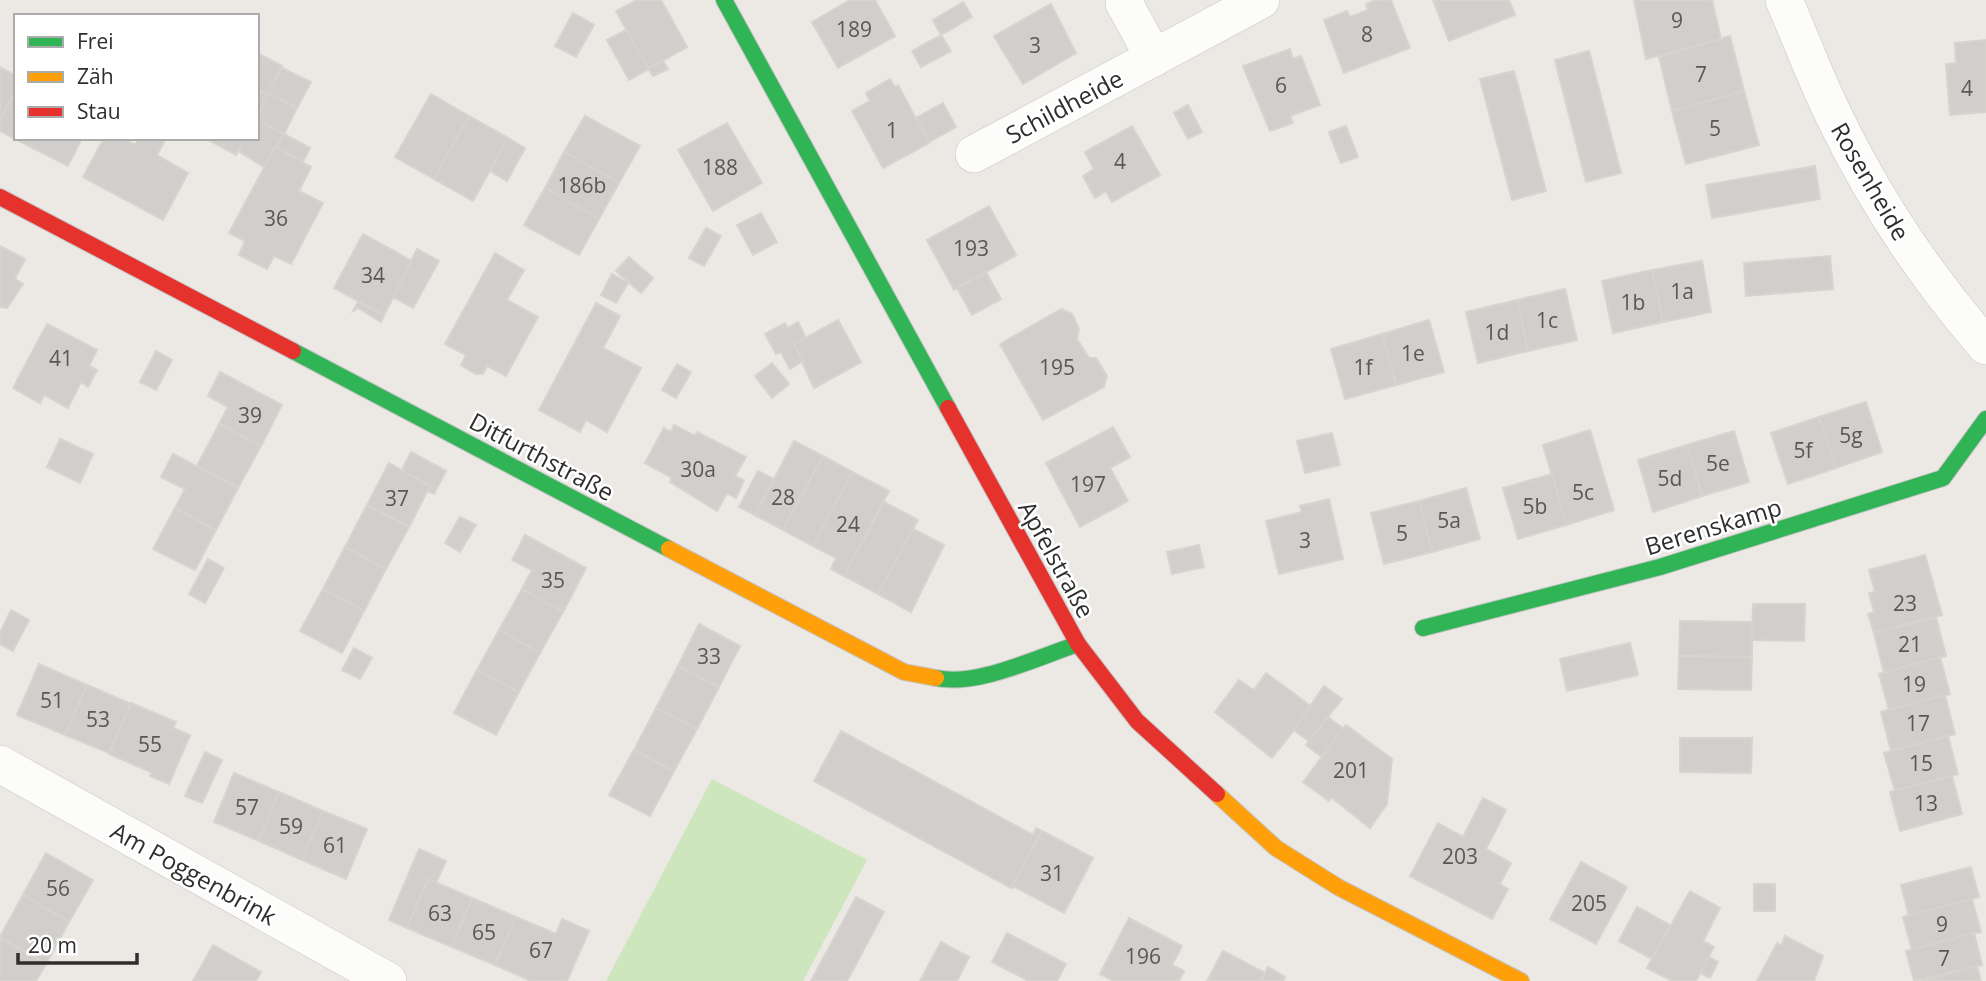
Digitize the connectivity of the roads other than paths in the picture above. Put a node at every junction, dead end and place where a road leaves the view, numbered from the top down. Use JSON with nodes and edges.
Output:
{"nodes":[{"id":1,"x":724,"y":0,"type":"edge"},
{"id":2,"x":1261,"y":0,"type":"edge"},
{"id":3,"x":1784,"y":0,"type":"edge"},
{"id":4,"x":1124,"y":3,"type":"dead end"},
{"id":5,"x":1154,"y":58,"type":"junction"},
{"id":6,"x":974,"y":153,"type":"dead end"},
{"id":7,"x":0,"y":197,"type":"edge"},
{"id":8,"x":1986,"y":346,"type":"edge"},
{"id":9,"x":1986,"y":419,"type":"edge"},
{"id":10,"x":1423,"y":628,"type":"dead end"},
{"id":11,"x":1078,"y":645,"type":"junction"},
{"id":12,"x":0,"y":764,"type":"edge"},
{"id":13,"x":388,"y":981,"type":"edge"},
{"id":14,"x":1521,"y":981,"type":"edge"}],
"edges":[{"from":1,"to":11,"type":"street","name":"Apfelstraße"},
{"from":2,"to":5,"type":"street","name":"Schildheide"},
{"from":3,"to":8,"type":"street","name":"Rosenheide"},
{"from":4,"to":5,"type":"street"},
{"from":5,"to":6,"type":"street","name":"Schildheide"},
{"from":7,"to":11,"type":"street","name":"Ditfurthstraße"},
{"from":9,"to":10,"type":"street","name":"Berenskamp"},
{"from":11,"to":14,"type":"street","name":"Apfelstraße"},
{"from":12,"to":13,"type":"street","name":"Am Poggenbrink"}]}
